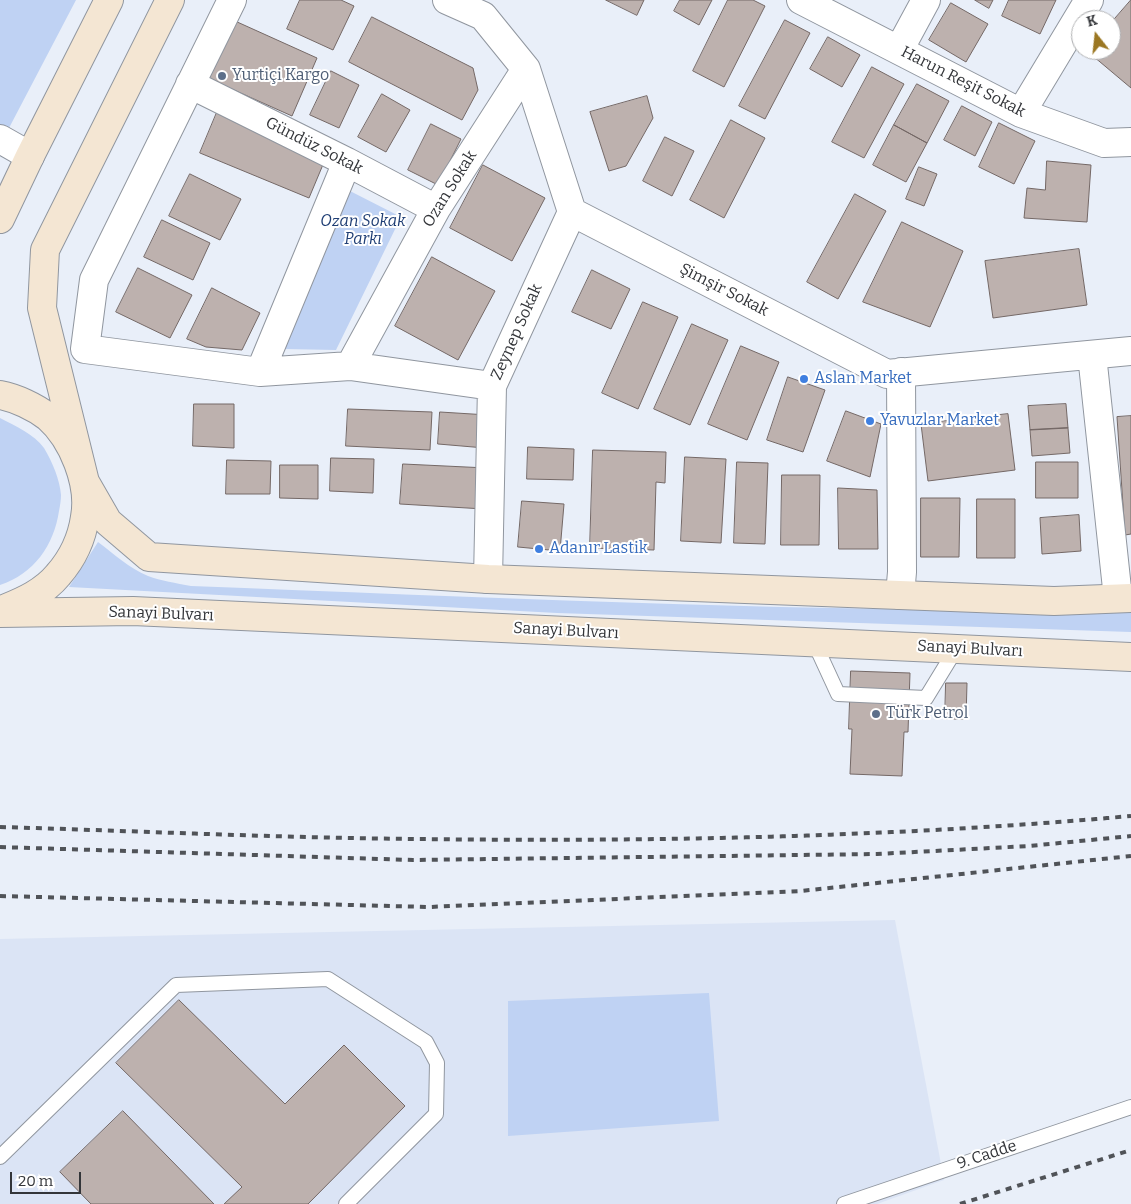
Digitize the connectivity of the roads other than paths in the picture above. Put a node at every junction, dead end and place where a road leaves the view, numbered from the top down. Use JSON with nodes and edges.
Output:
{"nodes":[{"id":1,"x":109,"y":0,"type":"edge"},
{"id":2,"x":170,"y":0,"type":"edge"},
{"id":3,"x":232,"y":0,"type":"edge"},
{"id":4,"x":447,"y":0,"type":"edge"},
{"id":5,"x":801,"y":0,"type":"edge"},
{"id":6,"x":1089,"y":0,"type":"edge"},
{"id":7,"x":922,"y":1,"type":"edge"},
{"id":8,"x":488,"y":8,"type":"edge"},
{"id":9,"x":899,"y":50,"type":"junction"},
{"id":10,"x":526,"y":69,"type":"junction"},
{"id":11,"x":190,"y":84,"type":"junction"},
{"id":12,"x":1022,"y":113,"type":"junction"},
{"id":13,"x":0,"y":139,"type":"edge"},
{"id":14,"x":1131,"y":142,"type":"edge"},
{"id":15,"x":30,"y":156,"type":"junction"},
{"id":16,"x":347,"y":162,"type":"junction"},
{"id":17,"x":436,"y":209,"type":"junction"},
{"id":18,"x":572,"y":212,"type":"junction"},
{"id":19,"x":0,"y":219,"type":"edge"},
{"id":20,"x":1131,"y":352,"type":"edge"},
{"id":21,"x":1092,"y":355,"type":"junction"},
{"id":22,"x":350,"y":366,"type":"junction"},
{"id":23,"x":260,"y":372,"type":"junction"},
{"id":24,"x":902,"y":372,"type":"junction"},
{"id":25,"x":492,"y":386,"type":"junction"},
{"id":26,"x":0,"y":395,"type":"edge"},
{"id":27,"x":85,"y":482,"type":"junction"},
{"id":28,"x":488,"y":580,"type":"junction"},
{"id":29,"x":900,"y":595,"type":"junction"},
{"id":30,"x":1125,"y":598,"type":"edge"},
{"id":31,"x":0,"y":612,"type":"edge"},
{"id":32,"x":814,"y":642,"type":"junction"},
{"id":33,"x":956,"y":649,"type":"junction"},
{"id":34,"x":1131,"y":657,"type":"edge"},
{"id":35,"x":1131,"y":1107,"type":"edge"},
{"id":36,"x":0,"y":1157,"type":"edge"},
{"id":37,"x":346,"y":1204,"type":"edge"},
{"id":38,"x":844,"y":1204,"type":"edge"}],
"edges":[{"from":1,"to":15,"type":"main road"},
{"from":2,"to":27,"type":"main road"},
{"from":3,"to":11,"type":"street"},
{"from":4,"to":8,"type":"street"},
{"from":5,"to":9,"type":"street","name":"Harun Reşit Sokak"},
{"from":6,"to":12,"type":"street"},
{"from":7,"to":9,"type":"street"},
{"from":8,"to":10,"type":"street"},
{"from":9,"to":12,"type":"street","name":"Harun Reşit Sokak"},
{"from":10,"to":17,"type":"street","name":"Ozan Sokak"},
{"from":10,"to":18,"type":"street"},
{"from":11,"to":16,"type":"street","name":"Gündüz Sokak"},
{"from":11,"to":23,"type":"street"},
{"from":12,"to":14,"type":"street","name":"Harun Reşit Sokak"},
{"from":13,"to":15,"type":"street"},
{"from":15,"to":19,"type":"main road"},
{"from":16,"to":17,"type":"street","name":"Gündüz Sokak"},
{"from":16,"to":23,"type":"street"},
{"from":17,"to":22,"type":"street","name":"Ozan Sokak"},
{"from":18,"to":24,"type":"street","name":"Şimşir Sokak"},
{"from":18,"to":25,"type":"street","name":"Zeynep Sokak"},
{"from":20,"to":21,"type":"street","name":"Şimşir Sokak"},
{"from":21,"to":24,"type":"street","name":"Şimşir Sokak"},
{"from":21,"to":30,"type":"street"},
{"from":22,"to":23,"type":"street"},
{"from":22,"to":25,"type":"street"},
{"from":24,"to":29,"type":"street"},
{"from":25,"to":28,"type":"street","name":"Zeynep Sokak"},
{"from":26,"to":27,"type":"main road"},
{"from":27,"to":28,"type":"main road"},
{"from":27,"to":31,"type":"main road"},
{"from":28,"to":29,"type":"main road"},
{"from":29,"to":30,"type":"main road"},
{"from":31,"to":32,"type":"main road","name":"Sanayi Bulvarı"},
{"from":32,"to":33,"type":"main road","name":"Sanayi Bulvarı"},
{"from":32,"to":33,"type":"lane"},
{"from":33,"to":34,"type":"main road","name":"Sanayi Bulvarı"},
{"from":35,"to":38,"type":"lane","name":"9. Cadde"},
{"from":36,"to":37,"type":"lane"}]}
